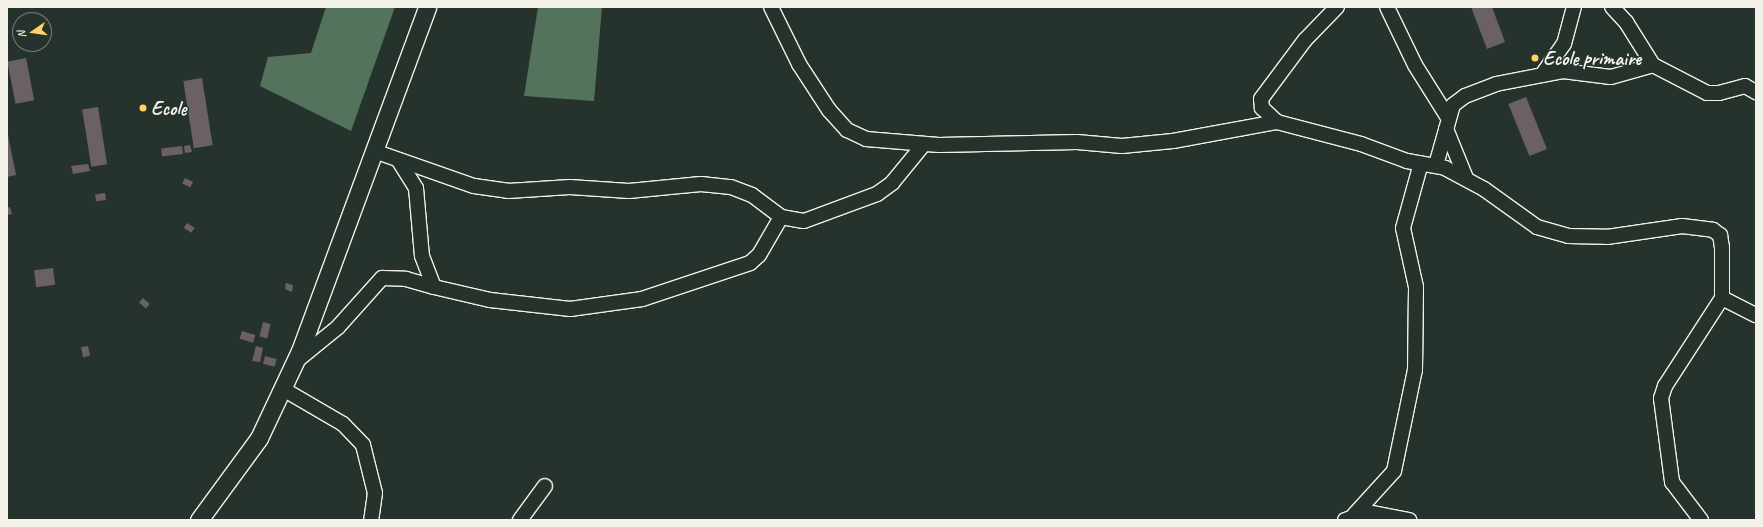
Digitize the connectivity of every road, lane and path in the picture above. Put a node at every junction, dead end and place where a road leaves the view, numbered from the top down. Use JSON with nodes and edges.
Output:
{"nodes":[{"id":1,"x":427,"y":7,"type":"edge"},
{"id":2,"x":771,"y":7,"type":"edge"},
{"id":3,"x":1337,"y":7,"type":"edge"},
{"id":4,"x":1387,"y":7,"type":"edge"},
{"id":5,"x":1574,"y":7,"type":"edge"},
{"id":6,"x":1612,"y":7,"type":"edge"},
{"id":7,"x":1653,"y":65,"type":"junction"},
{"id":8,"x":1542,"y":75,"type":"junction"},
{"id":9,"x":1756,"y":92,"type":"edge"},
{"id":10,"x":1277,"y":122,"type":"junction"},
{"id":11,"x":1446,"y":123,"type":"junction"},
{"id":12,"x":924,"y":144,"type":"junction"},
{"id":13,"x":374,"y":151,"type":"junction"},
{"id":14,"x":399,"y":161,"type":"junction"},
{"id":15,"x":1421,"y":163,"type":"junction"},
{"id":16,"x":1436,"y":165,"type":"junction"},
{"id":17,"x":1466,"y":178,"type":"junction"},
{"id":18,"x":781,"y":217,"type":"junction"},
{"id":19,"x":434,"y":286,"type":"junction"},
{"id":20,"x":1722,"y":298,"type":"junction"},
{"id":21,"x":1756,"y":315,"type":"edge"},
{"id":22,"x":295,"y":362,"type":"junction"},
{"id":23,"x":283,"y":389,"type":"junction"},
{"id":24,"x":545,"y":486,"type":"dead end"},
{"id":25,"x":1349,"y":518,"type":"edge"},
{"id":26,"x":198,"y":520,"type":"edge"},
{"id":27,"x":371,"y":520,"type":"edge"},
{"id":28,"x":520,"y":520,"type":"edge"},
{"id":29,"x":1409,"y":520,"type":"edge"},
{"id":30,"x":1701,"y":520,"type":"edge"}],
"edges":[{"from":1,"to":13,"type":"street"},
{"from":2,"to":12,"type":"street"},
{"from":3,"to":10,"type":"street"},
{"from":4,"to":11,"type":"street"},
{"from":5,"to":8,"type":"street"},
{"from":6,"to":7,"type":"street"},
{"from":7,"to":8,"type":"street"},
{"from":7,"to":9,"type":"street"},
{"from":8,"to":11,"type":"street"},
{"from":10,"to":12,"type":"street"},
{"from":10,"to":15,"type":"street"},
{"from":11,"to":16,"type":"street"},
{"from":11,"to":17,"type":"street"},
{"from":12,"to":18,"type":"street"},
{"from":13,"to":14,"type":"street"},
{"from":13,"to":22,"type":"street"},
{"from":14,"to":18,"type":"street"},
{"from":14,"to":19,"type":"street"},
{"from":15,"to":16,"type":"street"},
{"from":15,"to":25,"type":"street"},
{"from":16,"to":17,"type":"street"},
{"from":17,"to":20,"type":"street"},
{"from":18,"to":19,"type":"street"},
{"from":19,"to":22,"type":"street"},
{"from":20,"to":21,"type":"street"},
{"from":20,"to":30,"type":"street"},
{"from":22,"to":23,"type":"street"},
{"from":23,"to":26,"type":"street"},
{"from":23,"to":27,"type":"street"},
{"from":24,"to":28,"type":"street"},
{"from":25,"to":29,"type":"street"}]}
